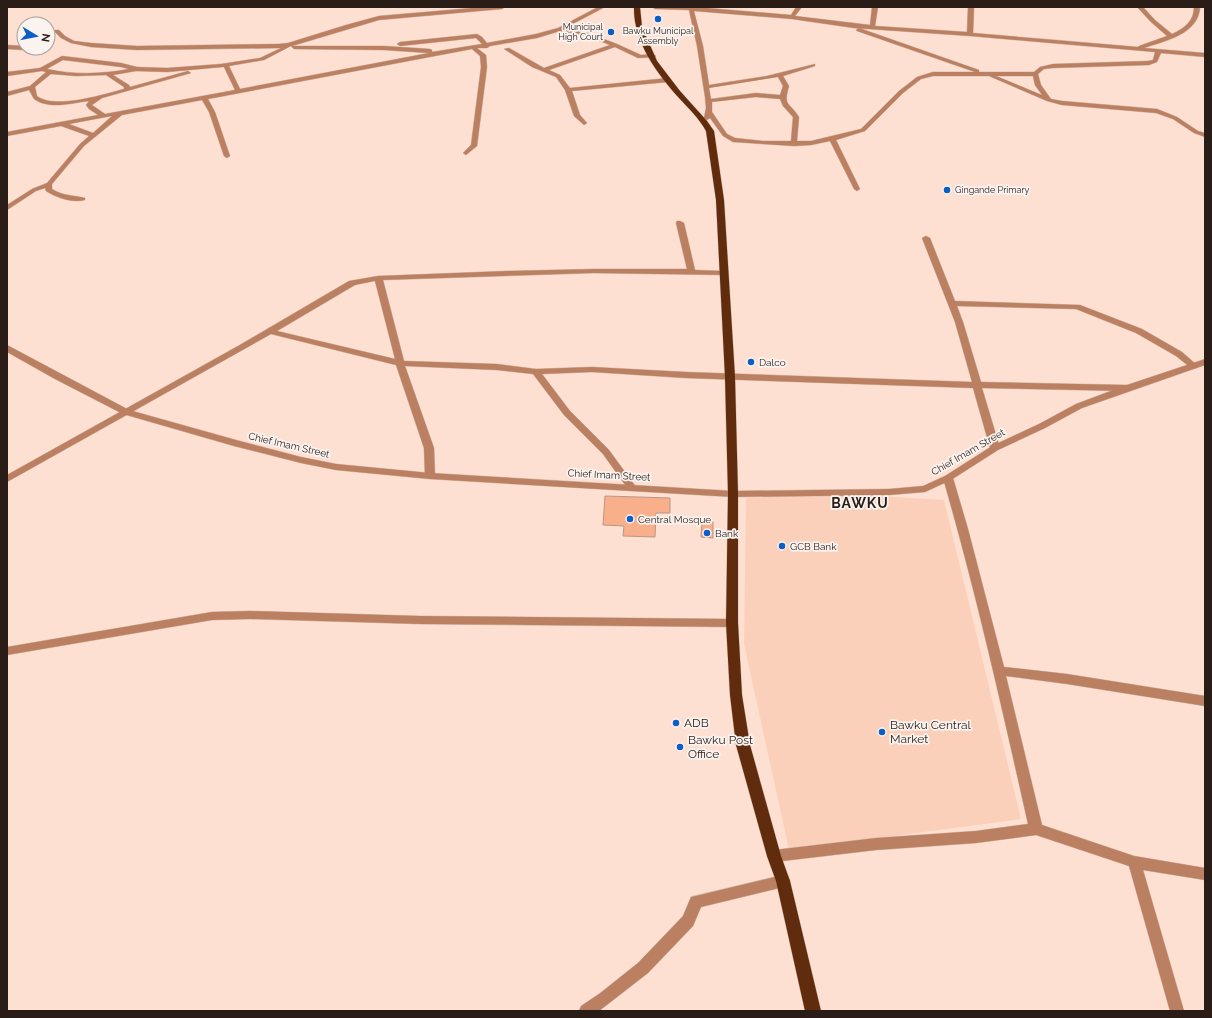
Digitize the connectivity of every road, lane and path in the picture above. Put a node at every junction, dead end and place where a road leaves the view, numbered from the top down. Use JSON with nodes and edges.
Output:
{"nodes":[{"id":1,"x":502,"y":7,"type":"edge"},
{"id":2,"x":602,"y":7,"type":"edge"},
{"id":3,"x":637,"y":7,"type":"edge"},
{"id":4,"x":655,"y":7,"type":"edge"},
{"id":5,"x":751,"y":7,"type":"edge"},
{"id":6,"x":799,"y":7,"type":"edge"},
{"id":7,"x":874,"y":7,"type":"edge"},
{"id":8,"x":972,"y":7,"type":"edge"},
{"id":9,"x":1140,"y":7,"type":"edge"},
{"id":10,"x":1196,"y":7,"type":"edge"},
{"id":11,"x":691,"y":8,"type":"edge"},
{"id":12,"x":751,"y":14,"type":"junction"},
{"id":13,"x":792,"y":17,"type":"junction"},
{"id":14,"x":854,"y":26,"type":"junction"},
{"id":15,"x":872,"y":28,"type":"junction"},
{"id":16,"x":560,"y":29,"type":"junction"},
{"id":17,"x":57,"y":31,"type":"dead end"},
{"id":18,"x":970,"y":34,"type":"junction"},
{"id":19,"x":1171,"y":36,"type":"junction"},
{"id":20,"x":507,"y":42,"type":"junction"},
{"id":21,"x":615,"y":45,"type":"junction"},
{"id":22,"x":288,"y":46,"type":"junction"},
{"id":23,"x":488,"y":46,"type":"junction"},
{"id":24,"x":384,"y":48,"type":"junction"},
{"id":25,"x":474,"y":48,"type":"junction"},
{"id":26,"x":507,"y":49,"type":"junction"},
{"id":27,"x":1137,"y":49,"type":"junction"},
{"id":28,"x":1159,"y":50,"type":"junction"},
{"id":29,"x":442,"y":53,"type":"junction"},
{"id":30,"x":1205,"y":55,"type":"edge"},
{"id":31,"x":653,"y":56,"type":"junction"},
{"id":32,"x":812,"y":65,"type":"dead end"},
{"id":33,"x":224,"y":66,"type":"junction"},
{"id":34,"x":137,"y":69,"type":"junction"},
{"id":35,"x":41,"y":70,"type":"junction"},
{"id":36,"x":545,"y":70,"type":"junction"},
{"id":37,"x":50,"y":72,"type":"junction"},
{"id":38,"x":7,"y":74,"type":"edge"},
{"id":39,"x":108,"y":74,"type":"junction"},
{"id":40,"x":986,"y":74,"type":"junction"},
{"id":41,"x":1035,"y":74,"type":"junction"},
{"id":42,"x":779,"y":75,"type":"junction"},
{"id":43,"x":668,"y":80,"type":"junction"},
{"id":44,"x":738,"y":82,"type":"junction"},
{"id":45,"x":32,"y":87,"type":"junction"},
{"id":46,"x":706,"y":88,"type":"junction"},
{"id":47,"x":127,"y":90,"type":"junction"},
{"id":48,"x":568,"y":90,"type":"junction"},
{"id":49,"x":238,"y":92,"type":"junction"},
{"id":50,"x":7,"y":94,"type":"edge"},
{"id":51,"x":740,"y":96,"type":"junction"},
{"id":52,"x":100,"y":97,"type":"junction"},
{"id":53,"x":204,"y":97,"type":"junction"},
{"id":54,"x":782,"y":97,"type":"junction"},
{"id":55,"x":1049,"y":100,"type":"junction"},
{"id":56,"x":709,"y":101,"type":"junction"},
{"id":57,"x":120,"y":113,"type":"junction"},
{"id":58,"x":104,"y":116,"type":"junction"},
{"id":59,"x":707,"y":118,"type":"junction"},
{"id":60,"x":61,"y":123,"type":"junction"},
{"id":61,"x":584,"y":123,"type":"dead end"},
{"id":62,"x":7,"y":134,"type":"edge"},
{"id":63,"x":94,"y":135,"type":"junction"},
{"id":64,"x":1205,"y":135,"type":"edge"},
{"id":65,"x":832,"y":139,"type":"junction"},
{"id":66,"x":794,"y":144,"type":"junction"},
{"id":67,"x":466,"y":153,"type":"dead end"},
{"id":68,"x":227,"y":156,"type":"dead end"},
{"id":69,"x":49,"y":184,"type":"junction"},
{"id":70,"x":857,"y":189,"type":"dead end"},
{"id":71,"x":83,"y":199,"type":"dead end"},
{"id":72,"x":11,"y":202,"type":"edge"},
{"id":73,"x":7,"y":208,"type":"edge"},
{"id":74,"x":680,"y":223,"type":"dead end"},
{"id":75,"x":926,"y":238,"type":"dead end"},
{"id":76,"x":691,"y":271,"type":"junction"},
{"id":77,"x":723,"y":273,"type":"junction"},
{"id":78,"x":378,"y":278,"type":"junction"},
{"id":79,"x":952,"y":303,"type":"junction"},
{"id":80,"x":268,"y":331,"type":"junction"},
{"id":81,"x":7,"y":348,"type":"edge"},
{"id":82,"x":1205,"y":362,"type":"edge"},
{"id":83,"x":400,"y":363,"type":"junction"},
{"id":84,"x":1194,"y":366,"type":"junction"},
{"id":85,"x":536,"y":372,"type":"junction"},
{"id":86,"x":730,"y":377,"type":"junction"},
{"id":87,"x":977,"y":385,"type":"junction"},
{"id":88,"x":1127,"y":388,"type":"junction"},
{"id":89,"x":126,"y":412,"type":"junction"},
{"id":90,"x":995,"y":448,"type":"junction"},
{"id":91,"x":430,"y":476,"type":"junction"},
{"id":92,"x":948,"y":478,"type":"junction"},
{"id":93,"x":7,"y":480,"type":"edge"},
{"id":94,"x":631,"y":487,"type":"junction"},
{"id":95,"x":733,"y":494,"type":"junction"},
{"id":96,"x":732,"y":623,"type":"junction"},
{"id":97,"x":7,"y":651,"type":"edge"},
{"id":98,"x":999,"y":670,"type":"junction"},
{"id":99,"x":1205,"y":701,"type":"edge"},
{"id":100,"x":1036,"y":829,"type":"junction"},
{"id":101,"x":774,"y":856,"type":"junction"},
{"id":102,"x":1134,"y":862,"type":"junction"},
{"id":103,"x":1205,"y":874,"type":"edge"},
{"id":104,"x":783,"y":881,"type":"junction"},
{"id":105,"x":586,"y":1011,"type":"edge"},
{"id":106,"x":813,"y":1011,"type":"edge"},
{"id":107,"x":1177,"y":1011,"type":"edge"}],
"edges":[{"from":1,"to":22,"type":"street"},
{"from":2,"to":16,"type":"street"},
{"from":3,"to":31,"type":"highway"},
{"from":4,"to":11,"type":"street"},
{"from":5,"to":12,"type":"street"},
{"from":6,"to":13,"type":"street"},
{"from":7,"to":15,"type":"street"},
{"from":8,"to":18,"type":"street"},
{"from":9,"to":19,"type":"street"},
{"from":10,"to":19,"type":"street"},
{"from":11,"to":12,"type":"street"},
{"from":11,"to":46,"type":"street"},
{"from":12,"to":13,"type":"street"},
{"from":13,"to":14,"type":"street"},
{"from":14,"to":15,"type":"street"},
{"from":14,"to":40,"type":"street"},
{"from":15,"to":18,"type":"street"},
{"from":16,"to":20,"type":"street"},
{"from":16,"to":21,"type":"street"},
{"from":17,"to":22,"type":"street"},
{"from":18,"to":27,"type":"street"},
{"from":19,"to":27,"type":"street"},
{"from":20,"to":23,"type":"street"},
{"from":20,"to":26,"type":"street"},
{"from":21,"to":31,"type":"street"},
{"from":21,"to":36,"type":"street"},
{"from":22,"to":24,"type":"street"},
{"from":22,"to":33,"type":"street"},
{"from":23,"to":24,"type":"street"},
{"from":23,"to":25,"type":"street"},
{"from":23,"to":26,"type":"street"},
{"from":24,"to":29,"type":"street"},
{"from":25,"to":29,"type":"street"},
{"from":25,"to":67,"type":"street"},
{"from":26,"to":36,"type":"street"},
{"from":27,"to":28,"type":"street"},
{"from":28,"to":30,"type":"street"},
{"from":28,"to":41,"type":"street"},
{"from":29,"to":49,"type":"street"},
{"from":31,"to":43,"type":"highway"},
{"from":32,"to":42,"type":"street"},
{"from":33,"to":34,"type":"street"},
{"from":33,"to":47,"type":"street"},
{"from":33,"to":49,"type":"street"},
{"from":34,"to":35,"type":"street"},
{"from":34,"to":39,"type":"street"},
{"from":35,"to":37,"type":"street"},
{"from":35,"to":38,"type":"street"},
{"from":36,"to":48,"type":"street"},
{"from":37,"to":39,"type":"street"},
{"from":37,"to":45,"type":"street"},
{"from":39,"to":47,"type":"street"},
{"from":40,"to":41,"type":"street"},
{"from":40,"to":55,"type":"street"},
{"from":40,"to":65,"type":"street"},
{"from":41,"to":55,"type":"street"},
{"from":42,"to":44,"type":"street"},
{"from":42,"to":54,"type":"street"},
{"from":43,"to":48,"type":"street"},
{"from":43,"to":59,"type":"highway"},
{"from":44,"to":46,"type":"street"},
{"from":44,"to":51,"type":"street"},
{"from":45,"to":50,"type":"street"},
{"from":45,"to":52,"type":"street"},
{"from":46,"to":56,"type":"street"},
{"from":47,"to":52,"type":"street"},
{"from":48,"to":61,"type":"street"},
{"from":49,"to":53,"type":"street"},
{"from":51,"to":54,"type":"street"},
{"from":51,"to":56,"type":"street"},
{"from":52,"to":58,"type":"street"},
{"from":53,"to":57,"type":"street"},
{"from":53,"to":68,"type":"street"},
{"from":54,"to":66,"type":"street"},
{"from":55,"to":64,"type":"street"},
{"from":56,"to":59,"type":"street"},
{"from":57,"to":58,"type":"street"},
{"from":57,"to":63,"type":"street"},
{"from":58,"to":60,"type":"street"},
{"from":59,"to":66,"type":"street"},
{"from":59,"to":77,"type":"highway"},
{"from":60,"to":62,"type":"street"},
{"from":60,"to":63,"type":"street"},
{"from":63,"to":69,"type":"street"},
{"from":65,"to":66,"type":"street"},
{"from":65,"to":70,"type":"street"},
{"from":69,"to":71,"type":"street"},
{"from":69,"to":72,"type":"street"},
{"from":72,"to":73,"type":"street"},
{"from":74,"to":76,"type":"street"},
{"from":75,"to":79,"type":"street"},
{"from":76,"to":77,"type":"street"},
{"from":76,"to":78,"type":"street"},
{"from":77,"to":86,"type":"highway"},
{"from":78,"to":80,"type":"street"},
{"from":78,"to":83,"type":"street"},
{"from":79,"to":84,"type":"street"},
{"from":79,"to":87,"type":"street"},
{"from":80,"to":83,"type":"street"},
{"from":80,"to":89,"type":"street"},
{"from":81,"to":89,"type":"street","name":"Chief Imam Street"},
{"from":82,"to":84,"type":"street","name":"Chief Imam Street"},
{"from":83,"to":85,"type":"street"},
{"from":83,"to":91,"type":"street"},
{"from":84,"to":88,"type":"street","name":"Chief Imam Street"},
{"from":85,"to":86,"type":"street"},
{"from":85,"to":94,"type":"street"},
{"from":86,"to":87,"type":"street"},
{"from":86,"to":95,"type":"highway"},
{"from":87,"to":88,"type":"street"},
{"from":87,"to":90,"type":"street"},
{"from":88,"to":90,"type":"street","name":"Chief Imam Street"},
{"from":89,"to":91,"type":"street","name":"Chief Imam Street"},
{"from":89,"to":93,"type":"street"},
{"from":90,"to":92,"type":"street","name":"Chief Imam Street"},
{"from":91,"to":94,"type":"street","name":"Chief Imam Street"},
{"from":92,"to":95,"type":"street","name":"Chief Imam Street"},
{"from":92,"to":98,"type":"street"},
{"from":94,"to":95,"type":"street","name":"Chief Imam Street"},
{"from":95,"to":96,"type":"highway"},
{"from":96,"to":97,"type":"street"},
{"from":96,"to":101,"type":"highway"},
{"from":98,"to":99,"type":"street"},
{"from":98,"to":100,"type":"street"},
{"from":100,"to":101,"type":"street"},
{"from":100,"to":102,"type":"street"},
{"from":101,"to":104,"type":"highway"},
{"from":102,"to":103,"type":"street"},
{"from":102,"to":107,"type":"street"},
{"from":104,"to":105,"type":"street"},
{"from":104,"to":106,"type":"highway"}]}
